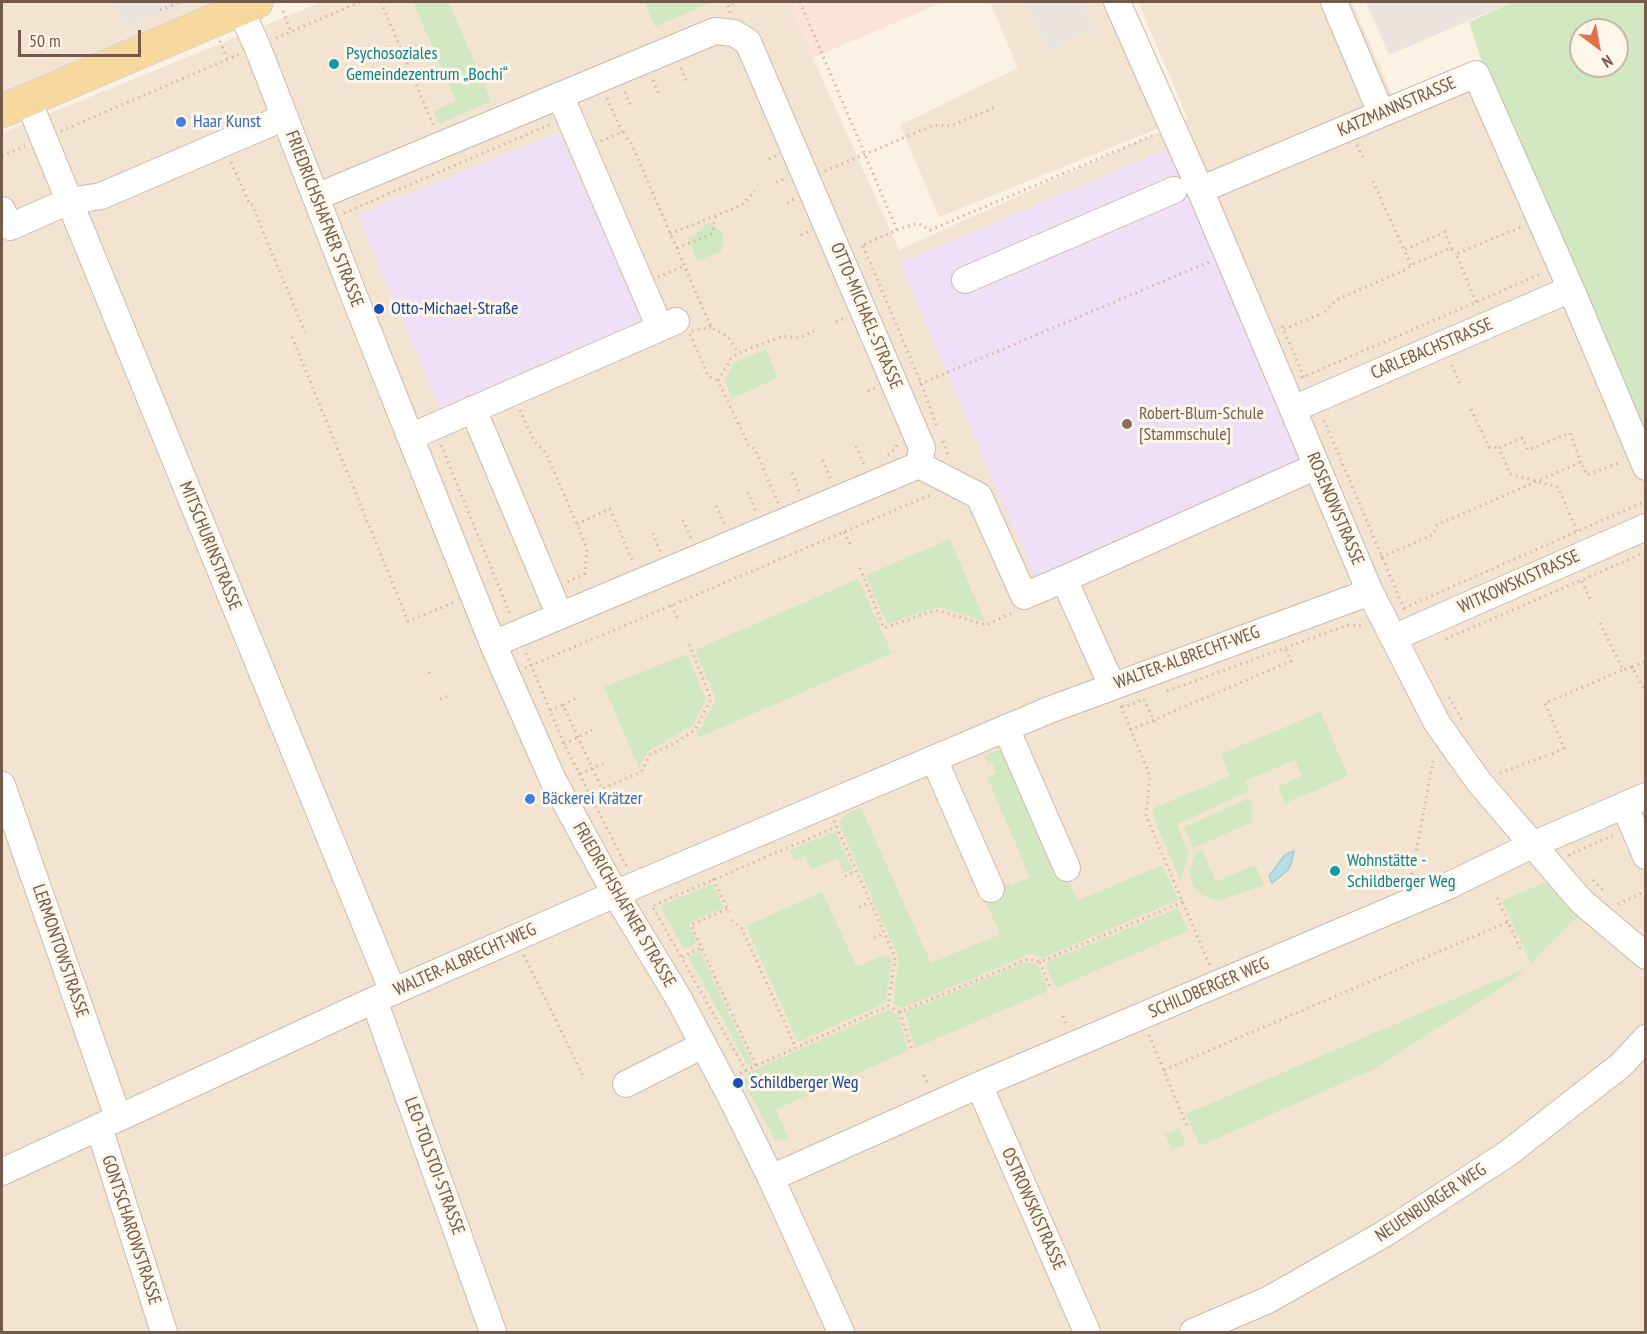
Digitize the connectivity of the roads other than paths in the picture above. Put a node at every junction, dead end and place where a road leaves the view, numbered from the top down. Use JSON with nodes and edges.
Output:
{"nodes":[{"id":1,"x":1117,"y":2,"type":"edge"},
{"id":2,"x":1334,"y":2,"type":"edge"},
{"id":3,"x":254,"y":6,"type":"edge"},
{"id":4,"x":560,"y":95,"type":"junction"},
{"id":5,"x":15,"y":105,"type":"edge"},
{"id":6,"x":1382,"y":113,"type":"junction"},
{"id":7,"x":285,"y":117,"type":"junction"},
{"id":8,"x":1174,"y":190,"type":"dead end"},
{"id":9,"x":1200,"y":190,"type":"junction"},
{"id":10,"x":316,"y":197,"type":"junction"},
{"id":11,"x":69,"y":201,"type":"junction"},
{"id":12,"x":2,"y":210,"type":"edge"},
{"id":13,"x":965,"y":280,"type":"dead end"},
{"id":14,"x":1571,"y":289,"type":"junction"},
{"id":15,"x":1288,"y":398,"type":"junction"},
{"id":16,"x":473,"y":408,"type":"junction"},
{"id":17,"x":410,"y":437,"type":"junction"},
{"id":18,"x":1643,"y":461,"type":"edge"},
{"id":19,"x":919,"y":465,"type":"junction"},
{"id":20,"x":1317,"y":466,"type":"junction"},
{"id":21,"x":1646,"y":527,"type":"edge"},
{"id":22,"x":1064,"y":579,"type":"junction"},
{"id":23,"x":1370,"y":592,"type":"junction"},
{"id":24,"x":560,"y":616,"type":"junction"},
{"id":25,"x":1393,"y":638,"type":"junction"},
{"id":26,"x":493,"y":644,"type":"junction"},
{"id":27,"x":1116,"y":696,"type":"junction"},
{"id":28,"x":1006,"y":728,"type":"junction"},
{"id":29,"x":934,"y":759,"type":"junction"},
{"id":30,"x":2,"y":785,"type":"edge"},
{"id":31,"x":1634,"y":809,"type":"edge"},
{"id":32,"x":1533,"y":845,"type":"junction"},
{"id":33,"x":1646,"y":856,"type":"edge"},
{"id":34,"x":1068,"y":867,"type":"dead end"},
{"id":35,"x":991,"y":889,"type":"dead end"},
{"id":36,"x":615,"y":893,"type":"junction"},
{"id":37,"x":1646,"y":956,"type":"edge"},
{"id":38,"x":383,"y":996,"type":"junction"},
{"id":39,"x":1646,"y":1038,"type":"edge"},
{"id":40,"x":703,"y":1045,"type":"junction"},
{"id":41,"x":626,"y":1084,"type":"dead end"},
{"id":42,"x":979,"y":1085,"type":"junction"},
{"id":43,"x":109,"y":1122,"type":"junction"},
{"id":44,"x":2,"y":1172,"type":"edge"},
{"id":45,"x":771,"y":1178,"type":"junction"},
{"id":46,"x":164,"y":1332,"type":"edge"},
{"id":47,"x":493,"y":1332,"type":"edge"},
{"id":48,"x":842,"y":1332,"type":"edge"},
{"id":49,"x":1087,"y":1332,"type":"edge"},
{"id":50,"x":1194,"y":1332,"type":"edge"}],
"edges":[{"from":1,"to":9,"type":"street","name":"ROSENOWSTRASSE"},
{"from":2,"to":6,"type":"street"},
{"from":3,"to":5,"type":"main road"},
{"from":3,"to":7,"type":"street","name":"FRIEDRICHSHAFNER STRASSE"},
{"from":4,"to":10,"type":"street","name":"OTTO-MICHAEL-STRASSE"},
{"from":4,"to":16,"type":"street"},
{"from":4,"to":19,"type":"street","name":"OTTO-MICHAEL-STRASSE"},
{"from":5,"to":11,"type":"street","name":"MITSCHURINSTRASSE"},
{"from":6,"to":9,"type":"street","name":"KATZMANNSTRASSE"},
{"from":6,"to":14,"type":"street","name":"KATZMANNSTRASSE"},
{"from":7,"to":10,"type":"street","name":"FRIEDRICHSHAFNER STRASSE"},
{"from":7,"to":11,"type":"street"},
{"from":8,"to":13,"type":"street"},
{"from":9,"to":15,"type":"street","name":"ROSENOWSTRASSE"},
{"from":10,"to":17,"type":"street","name":"FRIEDRICHSHAFNER STRASSE"},
{"from":11,"to":12,"type":"street"},
{"from":11,"to":38,"type":"street","name":"MITSCHURINSTRASSE"},
{"from":14,"to":15,"type":"street","name":"CARLEBACHSTRASSE"},
{"from":14,"to":18,"type":"street","name":"KATZMANNSTRASSE"},
{"from":15,"to":20,"type":"street","name":"ROSENOWSTRASSE"},
{"from":16,"to":17,"type":"street"},
{"from":16,"to":24,"type":"street"},
{"from":17,"to":26,"type":"street","name":"FRIEDRICHSHAFNER STRASSE"},
{"from":19,"to":22,"type":"street"},
{"from":19,"to":24,"type":"street"},
{"from":20,"to":22,"type":"street"},
{"from":20,"to":23,"type":"street","name":"ROSENOWSTRASSE"},
{"from":21,"to":25,"type":"street","name":"WITKOWSKISTRASSE"},
{"from":22,"to":27,"type":"street"},
{"from":23,"to":25,"type":"street","name":"ROSENOWSTRASSE"},
{"from":23,"to":27,"type":"street","name":"WALTER-ALBRECHT-WEG"},
{"from":24,"to":26,"type":"street"},
{"from":25,"to":32,"type":"street","name":"ROSENOWSTRASSE"},
{"from":26,"to":36,"type":"street","name":"FRIEDRICHSHAFNER STRASSE"},
{"from":27,"to":28,"type":"street","name":"WALTER-ALBRECHT-WEG"},
{"from":28,"to":29,"type":"street","name":"WALTER-ALBRECHT-WEG"},
{"from":28,"to":34,"type":"street"},
{"from":29,"to":35,"type":"street"},
{"from":29,"to":36,"type":"street","name":"WALTER-ALBRECHT-WEG"},
{"from":30,"to":43,"type":"street","name":"LERMONTOWSTRASSE"},
{"from":31,"to":32,"type":"street","name":"SCHILDBERGER WEG"},
{"from":31,"to":33,"type":"street"},
{"from":32,"to":37,"type":"street","name":"ROSENOWSTRASSE"},
{"from":32,"to":42,"type":"street","name":"SCHILDBERGER WEG"},
{"from":36,"to":38,"type":"street","name":"WALTER-ALBRECHT-WEG"},
{"from":36,"to":40,"type":"street","name":"FRIEDRICHSHAFNER STRASSE"},
{"from":38,"to":43,"type":"street","name":"WALTER-ALBRECHT-WEG"},
{"from":38,"to":47,"type":"street","name":"LEO-TOLSTOI-STRASSE"},
{"from":39,"to":50,"type":"street","name":"NEUENBURGER WEG"},
{"from":40,"to":41,"type":"street"},
{"from":40,"to":45,"type":"street","name":"FRIEDRICHSHAFNER STRASSE"},
{"from":42,"to":45,"type":"street","name":"SCHILDBERGER WEG"},
{"from":42,"to":49,"type":"street","name":"OSTROWSKISTRASSE"},
{"from":43,"to":44,"type":"street","name":"WALTER-ALBRECHT-WEG"},
{"from":43,"to":46,"type":"street","name":"GONTSCHAROWSTRASSE"},
{"from":45,"to":48,"type":"street","name":"FRIEDRICHSHAFNER STRASSE"}]}
